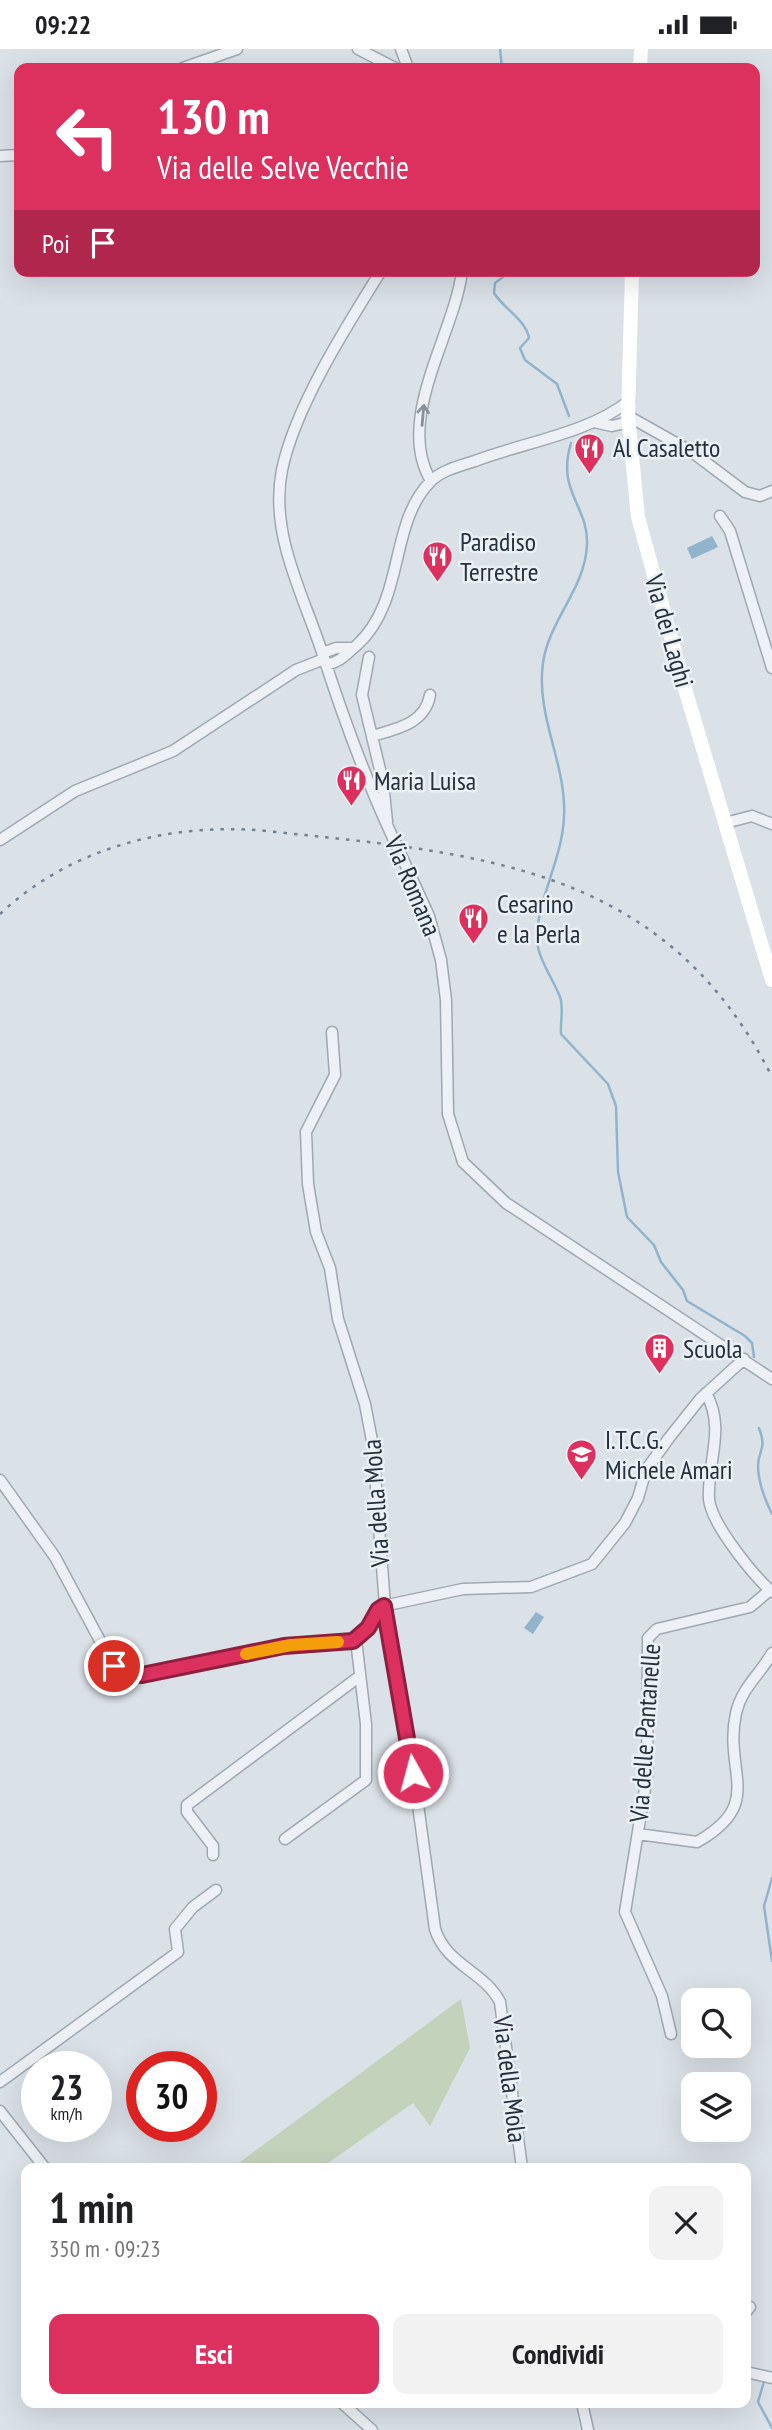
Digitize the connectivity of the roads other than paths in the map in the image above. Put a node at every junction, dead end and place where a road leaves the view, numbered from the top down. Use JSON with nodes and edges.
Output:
{"nodes":[{"id":1,"x":237,"y":49,"type":"edge"},
{"id":2,"x":358,"y":49,"type":"edge"},
{"id":3,"x":197,"y":63,"type":"edge"},
{"id":4,"x":385,"y":63,"type":"edge"},
{"id":5,"x":378,"y":277,"type":"edge"},
{"id":6,"x":461,"y":277,"type":"edge"},
{"id":7,"x":632,"y":277,"type":"edge"},
{"id":8,"x":626,"y":412,"type":"junction"},
{"id":9,"x":594,"y":422,"type":"junction"},
{"id":10,"x":612,"y":426,"type":"junction"},
{"id":11,"x":629,"y":438,"type":"junction"},
{"id":12,"x":431,"y":481,"type":"junction"},
{"id":13,"x":772,"y":491,"type":"edge"},
{"id":14,"x":720,"y":516,"type":"dead end"},
{"id":15,"x":369,"y":657,"type":"dead end"},
{"id":16,"x":324,"y":659,"type":"junction"},
{"id":17,"x":772,"y":669,"type":"edge"},
{"id":18,"x":430,"y":695,"type":"dead end"},
{"id":19,"x":372,"y":736,"type":"junction"},
{"id":20,"x":725,"y":823,"type":"junction"},
{"id":21,"x":772,"y":824,"type":"edge"},
{"id":22,"x":387,"y":825,"type":"junction"},
{"id":23,"x":0,"y":840,"type":"edge"},
{"id":24,"x":772,"y":980,"type":"edge"},
{"id":25,"x":332,"y":1032,"type":"dead end"},
{"id":26,"x":744,"y":1359,"type":"junction"},
{"id":27,"x":772,"y":1379,"type":"edge"},
{"id":28,"x":706,"y":1393,"type":"junction"},
{"id":29,"x":0,"y":1480,"type":"edge"},
{"id":30,"x":771,"y":1591,"type":"edge"},
{"id":31,"x":384,"y":1606,"type":"junction"},
{"id":32,"x":356,"y":1640,"type":"junction"},
{"id":33,"x":772,"y":1653,"type":"edge"},
{"id":34,"x":360,"y":1676,"type":"junction"},
{"id":35,"x":638,"y":1835,"type":"junction"},
{"id":36,"x":285,"y":1839,"type":"dead end"},
{"id":37,"x":213,"y":1855,"type":"dead end"},
{"id":38,"x":216,"y":1890,"type":"dead end"},
{"id":39,"x":671,"y":2034,"type":"dead end"},
{"id":40,"x":0,"y":2082,"type":"edge"},
{"id":41,"x":0,"y":2111,"type":"edge"},
{"id":42,"x":41,"y":2163,"type":"edge"},
{"id":43,"x":521,"y":2163,"type":"edge"},
{"id":44,"x":348,"y":2408,"type":"edge"},
{"id":45,"x":583,"y":2408,"type":"edge"},
{"id":46,"x":372,"y":2430,"type":"edge"},
{"id":47,"x":588,"y":2430,"type":"edge"}],
"edges":[{"from":1,"to":3,"type":"street"},
{"from":2,"to":4,"type":"street"},
{"from":5,"to":16,"type":"street","name":"Via Romana"},
{"from":12,"to":6,"type":"street","one_way":true},
{"from":7,"to":8,"type":"main road","name":"Via dei Laghi"},
{"from":8,"to":9,"type":"street"},
{"from":8,"to":10,"type":"street"},
{"from":8,"to":11,"type":"main road","name":"Via dei Laghi"},
{"from":8,"to":13,"type":"street"},
{"from":9,"to":10,"type":"street"},
{"from":9,"to":12,"type":"street"},
{"from":10,"to":11,"type":"street"},
{"from":11,"to":20,"type":"main road","name":"Via dei Laghi"},
{"from":12,"to":16,"type":"street"},
{"from":14,"to":17,"type":"street"},
{"from":15,"to":19,"type":"street"},
{"from":16,"to":22,"type":"street","name":"Via Romana"},
{"from":16,"to":23,"type":"street"},
{"from":18,"to":19,"type":"street"},
{"from":19,"to":22,"type":"street"},
{"from":20,"to":21,"type":"street"},
{"from":20,"to":24,"type":"main road","name":"Via dei Laghi"},
{"from":22,"to":26,"type":"street","name":"Via Romana","bridge":true},
{"from":25,"to":31,"type":"street","name":"Via della Mola"},
{"from":26,"to":27,"type":"street","name":"Via Romana"},
{"from":26,"to":28,"type":"street"},
{"from":28,"to":30,"type":"street","name":"Via delle Pantanelle"},
{"from":28,"to":31,"type":"street"},
{"from":29,"to":32,"type":"street"},
{"from":30,"to":35,"type":"street","name":"Via delle Pantanelle"},
{"from":31,"to":32,"type":"street"},
{"from":31,"to":43,"type":"street","name":"Via della Mola"},
{"from":32,"to":34,"type":"street"},
{"from":33,"to":35,"type":"street","name":"Via delle Pantanelle"},
{"from":34,"to":36,"type":"street"},
{"from":34,"to":37,"type":"street"},
{"from":35,"to":39,"type":"street","name":"Via delle Pantanelle"},
{"from":38,"to":40,"type":"street"},
{"from":41,"to":42,"type":"street"},
{"from":44,"to":46,"type":"street"},
{"from":45,"to":47,"type":"street"}]}
